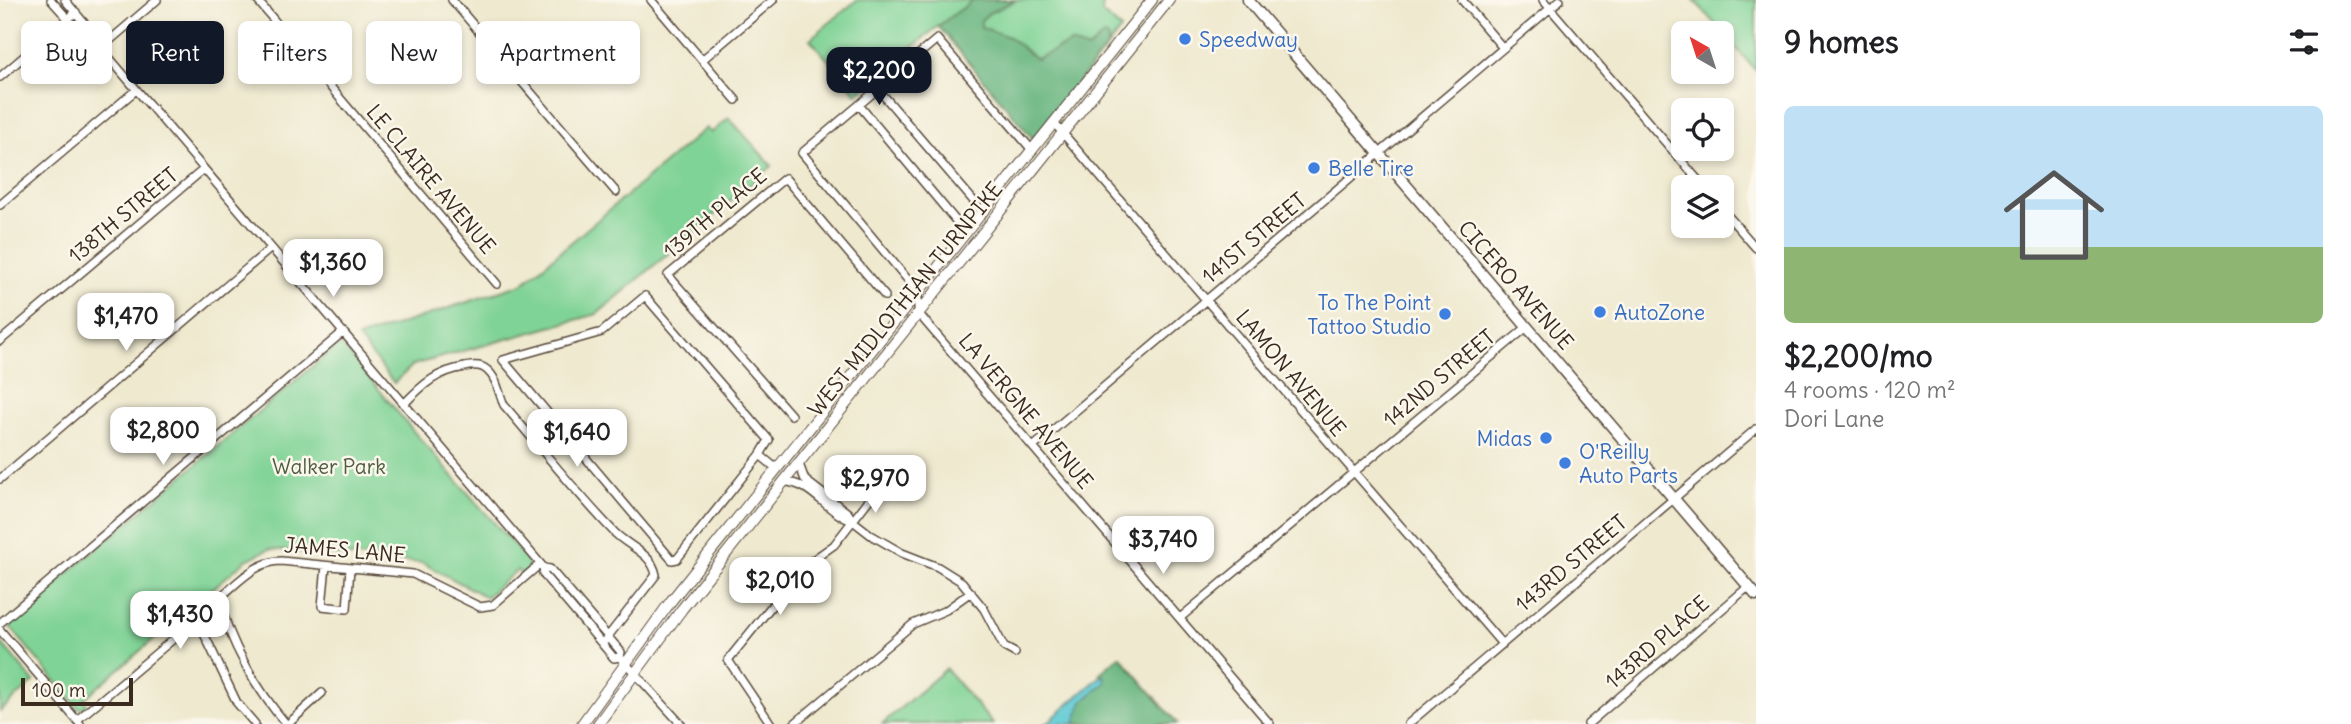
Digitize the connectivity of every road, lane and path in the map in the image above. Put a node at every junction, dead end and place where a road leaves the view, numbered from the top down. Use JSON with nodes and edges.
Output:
{"nodes":[{"id":1,"x":51,"y":0,"type":"edge"},
{"id":2,"x":65,"y":0,"type":"edge"},
{"id":3,"x":157,"y":0,"type":"edge"},
{"id":4,"x":257,"y":0,"type":"edge"},
{"id":5,"x":452,"y":0,"type":"edge"},
{"id":6,"x":651,"y":0,"type":"edge"},
{"id":7,"x":773,"y":0,"type":"edge"},
{"id":8,"x":1152,"y":0,"type":"edge"},
{"id":9,"x":1169,"y":0,"type":"edge"},
{"id":10,"x":1248,"y":0,"type":"edge"},
{"id":11,"x":1462,"y":0,"type":"edge"},
{"id":12,"x":1543,"y":0,"type":"edge"},
{"id":13,"x":1560,"y":0,"type":"edge"},
{"id":14,"x":1550,"y":8,"type":"junction"},
{"id":15,"x":76,"y":12,"type":"junction"},
{"id":16,"x":68,"y":19,"type":"junction"},
{"id":17,"x":83,"y":21,"type":"edge"},
{"id":18,"x":112,"y":39,"type":"edge"},
{"id":19,"x":1503,"y":48,"type":"junction"},
{"id":20,"x":702,"y":60,"type":"junction"},
{"id":21,"x":112,"y":61,"type":"edge"},
{"id":22,"x":0,"y":77,"type":"edge"},
{"id":23,"x":878,"y":89,"type":"junction"},
{"id":24,"x":136,"y":90,"type":"junction"},
{"id":25,"x":736,"y":100,"type":"dead end"},
{"id":26,"x":859,"y":104,"type":"junction"},
{"id":27,"x":1054,"y":123,"type":"junction"},
{"id":28,"x":1063,"y":133,"type":"junction"},
{"id":29,"x":1032,"y":150,"type":"junction"},
{"id":30,"x":1379,"y":154,"type":"junction"},
{"id":31,"x":204,"y":169,"type":"junction"},
{"id":32,"x":1694,"y":175,"type":"edge"},
{"id":33,"x":616,"y":192,"type":"dead end"},
{"id":34,"x":0,"y":205,"type":"edge"},
{"id":35,"x":983,"y":212,"type":"junction"},
{"id":36,"x":1734,"y":223,"type":"edge"},
{"id":37,"x":966,"y":233,"type":"junction"},
{"id":38,"x":271,"y":248,"type":"junction"},
{"id":39,"x":1756,"y":248,"type":"edge"},
{"id":40,"x":497,"y":284,"type":"dead end"},
{"id":41,"x":918,"y":292,"type":"junction"},
{"id":42,"x":885,"y":296,"type":"dead end"},
{"id":43,"x":1207,"y":300,"type":"junction"},
{"id":44,"x":918,"y":313,"type":"junction"},
{"id":45,"x":1527,"y":327,"type":"junction"},
{"id":46,"x":343,"y":332,"type":"junction"},
{"id":47,"x":0,"y":341,"type":"edge"},
{"id":48,"x":404,"y":404,"type":"junction"},
{"id":49,"x":791,"y":415,"type":"dead end"},
{"id":50,"x":1756,"y":429,"type":"edge"},
{"id":51,"x":1033,"y":447,"type":"junction"},
{"id":52,"x":760,"y":455,"type":"junction"},
{"id":53,"x":799,"y":464,"type":"junction"},
{"id":54,"x":777,"y":469,"type":"junction"},
{"id":55,"x":1353,"y":473,"type":"junction"},
{"id":56,"x":788,"y":477,"type":"junction"},
{"id":57,"x":0,"y":479,"type":"edge"},
{"id":58,"x":875,"y":492,"type":"dead end"},
{"id":59,"x":1674,"y":499,"type":"junction"},
{"id":60,"x":853,"y":521,"type":"junction"},
{"id":61,"x":326,"y":566,"type":"junction"},
{"id":62,"x":542,"y":566,"type":"junction"},
{"id":63,"x":350,"y":568,"type":"junction"},
{"id":64,"x":1752,"y":591,"type":"edge"},
{"id":65,"x":971,"y":592,"type":"junction"},
{"id":66,"x":1180,"y":618,"type":"junction"},
{"id":67,"x":0,"y":623,"type":"edge"},
{"id":68,"x":0,"y":631,"type":"edge"},
{"id":69,"x":607,"y":637,"type":"junction"},
{"id":70,"x":602,"y":644,"type":"junction"},
{"id":71,"x":1502,"y":644,"type":"junction"},
{"id":72,"x":1015,"y":653,"type":"dead end"},
{"id":73,"x":623,"y":660,"type":"junction"},
{"id":74,"x":635,"y":672,"type":"junction"},
{"id":75,"x":322,"y":693,"type":"dead end"},
{"id":76,"x":78,"y":722,"type":"edge"},
{"id":77,"x":679,"y":723,"type":"edge"},
{"id":78,"x":255,"y":724,"type":"edge"},
{"id":79,"x":287,"y":724,"type":"edge"},
{"id":80,"x":582,"y":724,"type":"edge"},
{"id":81,"x":598,"y":724,"type":"edge"},
{"id":82,"x":771,"y":724,"type":"edge"},
{"id":83,"x":794,"y":724,"type":"edge"},
{"id":84,"x":1270,"y":724,"type":"edge"},
{"id":85,"x":1408,"y":724,"type":"edge"},
{"id":86,"x":1588,"y":724,"type":"edge"}],
"edges":[{"from":1,"to":16,"type":"street"},
{"from":2,"to":15,"type":"street"},
{"from":3,"to":18,"type":"street"},
{"from":4,"to":40,"type":"street","name":"LE CLAIRE AVENUE"},
{"from":5,"to":33,"type":"street"},
{"from":6,"to":20,"type":"street"},
{"from":7,"to":20,"type":"street"},
{"from":8,"to":27,"type":"main road","name":"WEST MIDLOTHIAN TURNPIKE"},
{"from":9,"to":28,"type":"main road","name":"WEST MIDLOTHIAN TURNPIKE"},
{"from":10,"to":30,"type":"main road","name":"CICERO AVENUE"},
{"from":11,"to":19,"type":"street"},
{"from":12,"to":14,"type":"street"},
{"from":13,"to":14,"type":"street","name":"141ST STREET"},
{"from":14,"to":19,"type":"street","name":"141ST STREET"},
{"from":14,"to":32,"type":"street"},
{"from":15,"to":16,"type":"street"},
{"from":15,"to":17,"type":"street"},
{"from":16,"to":22,"type":"street"},
{"from":19,"to":30,"type":"street","name":"141ST STREET"},
{"from":20,"to":25,"type":"street"},
{"from":21,"to":24,"type":"street"},
{"from":23,"to":26,"type":"street"},
{"from":23,"to":29,"type":"street"},
{"from":23,"to":35,"type":"street"},
{"from":24,"to":31,"type":"street"},
{"from":24,"to":34,"type":"street"},
{"from":26,"to":37,"type":"street"},
{"from":26,"to":41,"type":"street"},
{"from":27,"to":28,"type":"street","name":"LAMON AVENUE"},
{"from":27,"to":29,"type":"main road","name":"WEST MIDLOTHIAN TURNPIKE"},
{"from":28,"to":43,"type":"street","name":"LAMON AVENUE"},
{"from":28,"to":44,"type":"main road","name":"WEST MIDLOTHIAN TURNPIKE"},
{"from":29,"to":35,"type":"main road","name":"WEST MIDLOTHIAN TURNPIKE"},
{"from":30,"to":43,"type":"street","name":"141ST STREET"},
{"from":30,"to":45,"type":"main road","name":"CICERO AVENUE"},
{"from":31,"to":38,"type":"street"},
{"from":31,"to":47,"type":"street","name":"138TH STREET"},
{"from":35,"to":37,"type":"main road","name":"WEST MIDLOTHIAN TURNPIKE"},
{"from":36,"to":39,"type":"street"},
{"from":37,"to":41,"type":"main road","name":"WEST MIDLOTHIAN TURNPIKE"},
{"from":38,"to":46,"type":"street"},
{"from":38,"to":57,"type":"street"},
{"from":41,"to":44,"type":"street"},
{"from":41,"to":54,"type":"main road","name":"WEST MIDLOTHIAN TURNPIKE"},
{"from":42,"to":49,"type":"street","name":"139TH PLACE"},
{"from":43,"to":51,"type":"street","name":"141ST STREET"},
{"from":43,"to":55,"type":"street","name":"LAMON AVENUE"},
{"from":44,"to":51,"type":"street","name":"LA VERGNE AVENUE"},
{"from":44,"to":53,"type":"main road","name":"WEST MIDLOTHIAN TURNPIKE"},
{"from":45,"to":55,"type":"street","name":"142ND STREET"},
{"from":45,"to":59,"type":"main road","name":"CICERO AVENUE"},
{"from":46,"to":48,"type":"street"},
{"from":46,"to":67,"type":"street"},
{"from":48,"to":62,"type":"street"},
{"from":48,"to":69,"type":"street"},
{"from":50,"to":59,"type":"street","name":"143RD STREET"},
{"from":51,"to":66,"type":"street","name":"LA VERGNE AVENUE"},
{"from":52,"to":52,"type":"street"},
{"from":52,"to":54,"type":"street"},
{"from":53,"to":56,"type":"main road","name":"WEST MIDLOTHIAN TURNPIKE"},
{"from":53,"to":60,"type":"street"},
{"from":54,"to":56,"type":"main road"},
{"from":54,"to":73,"type":"main road","name":"WEST MIDLOTHIAN TURNPIKE"},
{"from":55,"to":66,"type":"street","name":"142ND STREET"},
{"from":55,"to":71,"type":"street","name":"LAMON AVENUE"},
{"from":56,"to":60,"type":"street"},
{"from":56,"to":74,"type":"main road","name":"WEST MIDLOTHIAN TURNPIKE"},
{"from":58,"to":60,"type":"street"},
{"from":59,"to":64,"type":"main road","name":"CICERO AVENUE"},
{"from":59,"to":71,"type":"street","name":"143RD STREET"},
{"from":60,"to":65,"type":"street"},
{"from":60,"to":82,"type":"street"},
{"from":61,"to":63,"type":"street","name":"JAMES LANE"},
{"from":61,"to":63,"type":"street"},
{"from":61,"to":79,"type":"street","name":"JAMES LANE"},
{"from":62,"to":63,"type":"street","name":"JAMES LANE"},
{"from":62,"to":69,"type":"street"},
{"from":62,"to":70,"type":"street"},
{"from":64,"to":86,"type":"street","name":"143RD PLACE"},
{"from":65,"to":72,"type":"street"},
{"from":65,"to":83,"type":"street"},
{"from":66,"to":84,"type":"street","name":"LA VERGNE AVENUE"},
{"from":68,"to":76,"type":"street"},
{"from":69,"to":70,"type":"street"},
{"from":69,"to":73,"type":"street"},
{"from":70,"to":73,"type":"street"},
{"from":71,"to":85,"type":"street","name":"143RD STREET"},
{"from":73,"to":74,"type":"street"},
{"from":73,"to":80,"type":"main road","name":"WEST MIDLOTHIAN TURNPIKE"},
{"from":74,"to":77,"type":"street"},
{"from":74,"to":81,"type":"main road","name":"WEST MIDLOTHIAN TURNPIKE"},
{"from":75,"to":79,"type":"street"},
{"from":76,"to":78,"type":"street"}]}
